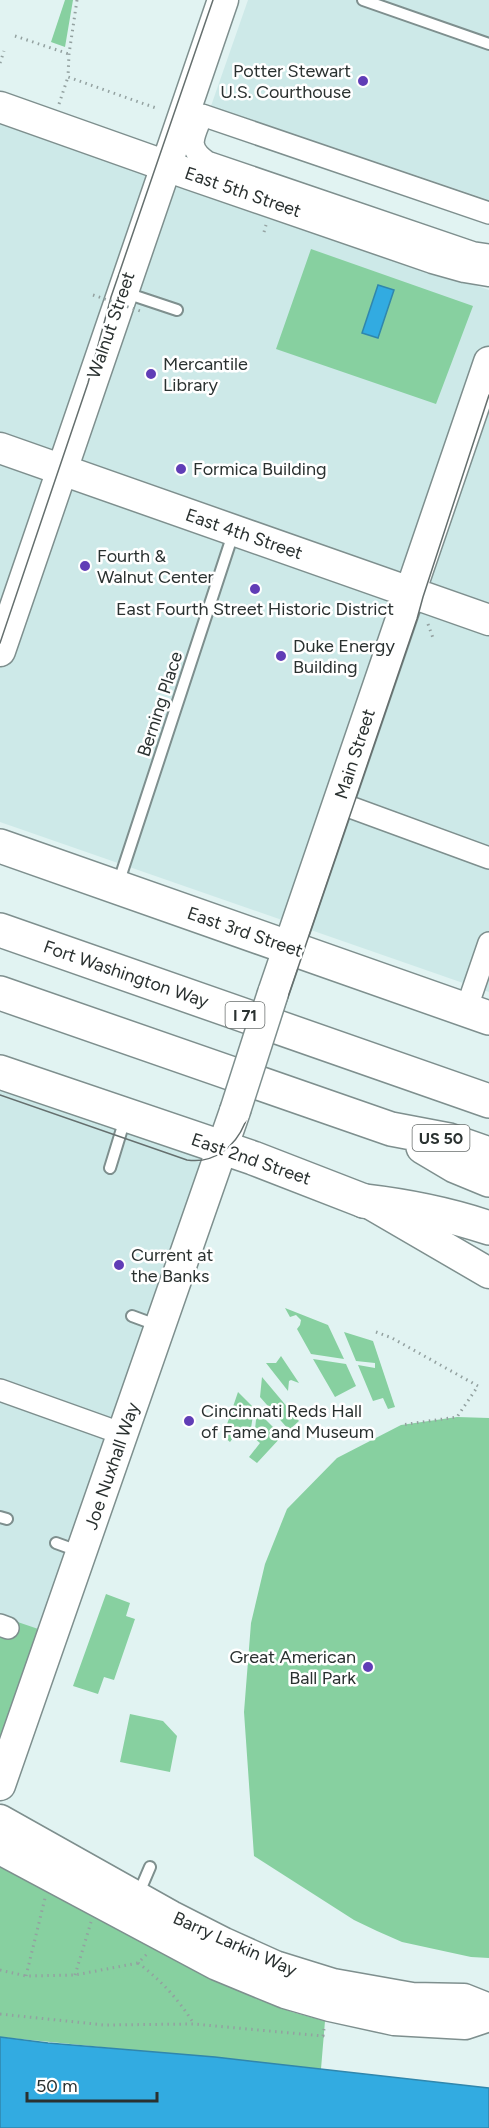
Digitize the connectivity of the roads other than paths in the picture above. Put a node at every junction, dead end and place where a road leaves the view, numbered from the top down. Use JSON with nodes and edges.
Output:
{"nodes":[{"id":1,"x":223,"y":0,"type":"edge"},
{"id":2,"x":363,"y":0,"type":"edge"},
{"id":3,"x":489,"y":44,"type":"edge"},
{"id":4,"x":0,"y":107,"type":"edge"},
{"id":5,"x":194,"y":112,"type":"junction"},
{"id":6,"x":166,"y":165,"type":"junction"},
{"id":7,"x":489,"y":213,"type":"edge"},
{"id":8,"x":489,"y":255,"type":"edge"},
{"id":9,"x":489,"y":271,"type":"edge"},
{"id":10,"x":133,"y":302,"type":"junction"},
{"id":11,"x":177,"y":310,"type":"dead end"},
{"id":12,"x":489,"y":362,"type":"edge"},
{"id":13,"x":0,"y":448,"type":"edge"},
{"id":14,"x":62,"y":470,"type":"junction"},
{"id":15,"x":234,"y":531,"type":"junction"},
{"id":16,"x":410,"y":592,"type":"junction"},
{"id":17,"x":489,"y":620,"type":"edge"},
{"id":18,"x":0,"y":651,"type":"edge"},
{"id":19,"x":339,"y":803,"type":"junction"},
{"id":20,"x":0,"y":846,"type":"edge"},
{"id":21,"x":489,"y":858,"type":"edge"},
{"id":22,"x":117,"y":887,"type":"junction"},
{"id":23,"x":0,"y":930,"type":"edge"},
{"id":24,"x":489,"y":943,"type":"edge"},
{"id":25,"x":288,"y":948,"type":"junction"},
{"id":26,"x":0,"y":993,"type":"edge"},
{"id":27,"x":478,"y":1014,"type":"edge"},
{"id":28,"x":0,"y":1072,"type":"edge"},
{"id":29,"x":489,"y":1101,"type":"edge"},
{"id":30,"x":126,"y":1115,"type":"junction"},
{"id":31,"x":391,"y":1128,"type":"junction"},
{"id":32,"x":222,"y":1148,"type":"junction"},
{"id":33,"x":489,"y":1154,"type":"edge"},
{"id":34,"x":110,"y":1168,"type":"dead end"},
{"id":35,"x":489,"y":1180,"type":"edge"},
{"id":36,"x":364,"y":1201,"type":"junction"},
{"id":37,"x":415,"y":1208,"type":"junction"},
{"id":38,"x":489,"y":1228,"type":"edge"},
{"id":39,"x":489,"y":1242,"type":"edge"},
{"id":40,"x":489,"y":1274,"type":"edge"},
{"id":41,"x":132,"y":1316,"type":"dead end"},
{"id":42,"x":160,"y":1327,"type":"junction"},
{"id":43,"x":0,"y":1390,"type":"edge"},
{"id":44,"x":123,"y":1434,"type":"junction"},
{"id":45,"x":0,"y":1785,"type":"edge"},
{"id":46,"x":0,"y":1820,"type":"edge"},
{"id":47,"x":0,"y":1849,"type":"edge"},
{"id":48,"x":150,"y":1868,"type":"dead end"},
{"id":49,"x":133,"y":1907,"type":"junction"},
{"id":50,"x":489,"y":2009,"type":"edge"},
{"id":51,"x":489,"y":2016,"type":"edge"}],
"edges":[{"from":1,"to":5,"type":"street","name":"Walnut Street"},
{"from":2,"to":3,"type":"lane"},
{"from":4,"to":6,"type":"street","name":"East 5th Street"},
{"from":5,"to":6,"type":"street","name":"Walnut Street"},
{"from":5,"to":7,"type":"lane"},
{"from":5,"to":8,"type":"street"},
{"from":6,"to":9,"type":"street","name":"East 5th Street"},
{"from":6,"to":10,"type":"street","name":"Walnut Street"},
{"from":10,"to":11,"type":"lane"},
{"from":10,"to":14,"type":"street","name":"Walnut Street"},
{"from":12,"to":16,"type":"street","name":"Main Street"},
{"from":13,"to":14,"type":"street","name":"East 4th Street"},
{"from":14,"to":15,"type":"street","name":"East 4th Street"},
{"from":14,"to":18,"type":"street","name":"Walnut Street"},
{"from":15,"to":16,"type":"street","name":"East 4th Street"},
{"from":15,"to":22,"type":"lane","name":"Berning Place"},
{"from":16,"to":17,"type":"street","name":"East 4th Street"},
{"from":16,"to":19,"type":"street","name":"Main Street"},
{"from":19,"to":21,"type":"street"},
{"from":19,"to":25,"type":"street","name":"Main Street"},
{"from":20,"to":22,"type":"main road","name":"East 3rd Street"},
{"from":22,"to":25,"type":"main road","name":"East 3rd Street"},
{"from":23,"to":29,"type":"main road","name":"Fort Washington Way","number":"I 71"},
{"from":24,"to":27,"type":"street"},
{"from":25,"to":27,"type":"main road","name":"East 3rd Street"},
{"from":25,"to":32,"type":"street","name":"Main Street","bridge":true},
{"from":26,"to":31,"type":"main road"},
{"from":28,"to":30,"type":"main road","name":"East 2nd Street"},
{"from":30,"to":32,"type":"main road","name":"East 2nd Street"},
{"from":30,"to":34,"type":"lane"},
{"from":31,"to":33,"type":"main road","number":"US 50"},
{"from":31,"to":35,"type":"main road"},
{"from":32,"to":36,"type":"main road","name":"East 2nd Street"},
{"from":32,"to":42,"type":"street","name":"Joe Nuxhall Way"},
{"from":36,"to":37,"type":"main road"},
{"from":36,"to":40,"type":"street","name":"East 2nd Street"},
{"from":37,"to":38,"type":"main road"},
{"from":37,"to":39,"type":"main road"},
{"from":41,"to":42,"type":"lane"},
{"from":42,"to":44,"type":"street","name":"Joe Nuxhall Way"},
{"from":43,"to":44,"type":"street"},
{"from":44,"to":45,"type":"street","name":"Joe Nuxhall Way"},
{"from":46,"to":49,"type":"street","name":"Barry Larkin Way"},
{"from":47,"to":49,"type":"street","name":"Barry Larkin Way"},
{"from":48,"to":49,"type":"lane"},
{"from":49,"to":50,"type":"street","name":"Barry Larkin Way"},
{"from":49,"to":51,"type":"street","name":"Barry Larkin Way"}]}
